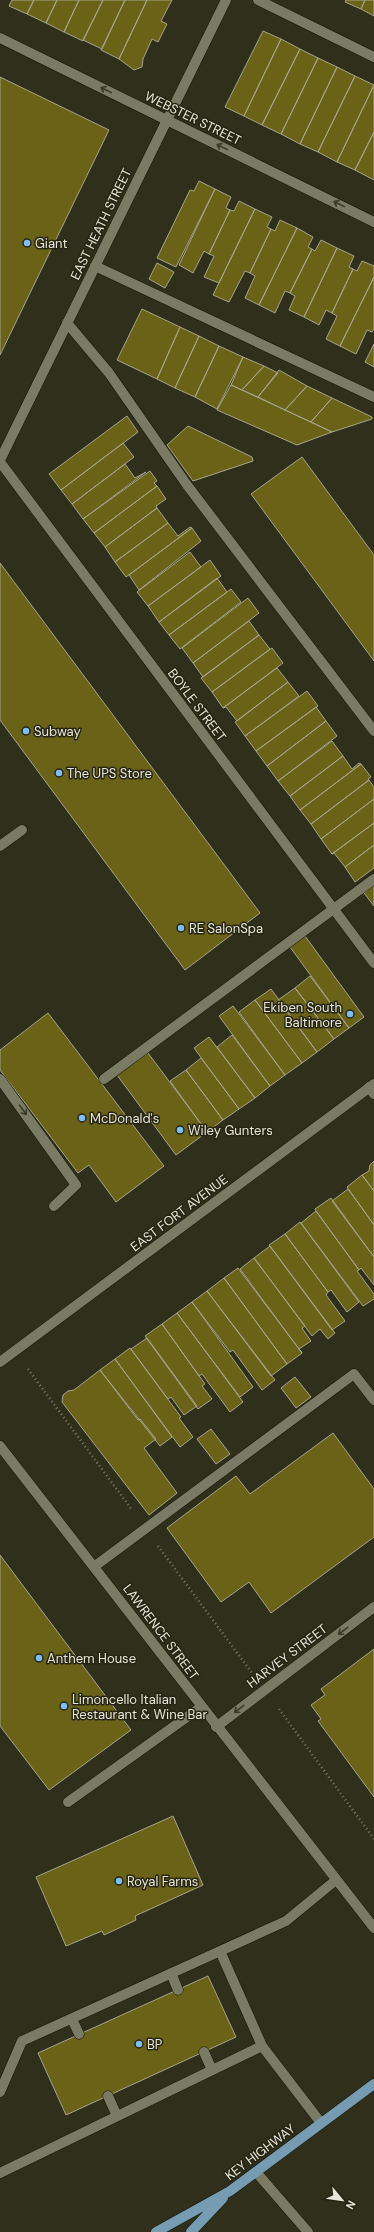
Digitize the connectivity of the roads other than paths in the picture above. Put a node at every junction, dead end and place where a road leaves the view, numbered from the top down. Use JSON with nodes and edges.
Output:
{"nodes":[{"id":1,"x":226,"y":0,"type":"edge"},
{"id":2,"x":258,"y":0,"type":"edge"},
{"id":3,"x":0,"y":38,"type":"edge"},
{"id":4,"x":374,"y":57,"type":"edge"},
{"id":5,"x":167,"y":119,"type":"junction"},
{"id":6,"x":374,"y":222,"type":"edge"},
{"id":7,"x":95,"y":266,"type":"junction"},
{"id":8,"x":67,"y":323,"type":"junction"},
{"id":9,"x":374,"y":397,"type":"edge"},
{"id":10,"x":0,"y":461,"type":"edge"},
{"id":11,"x":374,"y":731,"type":"edge"},
{"id":12,"x":22,"y":830,"type":"dead end"},
{"id":13,"x":0,"y":846,"type":"edge"},
{"id":14,"x":374,"y":879,"type":"edge"},
{"id":15,"x":334,"y":909,"type":"junction"},
{"id":16,"x":374,"y":963,"type":"edge"},
{"id":17,"x":0,"y":1079,"type":"edge"},
{"id":18,"x":104,"y":1079,"type":"dead end"},
{"id":19,"x":372,"y":1088,"type":"edge"},
{"id":20,"x":54,"y":1206,"type":"dead end"},
{"id":21,"x":0,"y":1362,"type":"edge"},
{"id":22,"x":374,"y":1400,"type":"edge"},
{"id":23,"x":0,"y":1446,"type":"edge"},
{"id":24,"x":95,"y":1566,"type":"junction"},
{"id":25,"x":374,"y":1607,"type":"edge"},
{"id":26,"x":201,"y":1707,"type":"junction"},
{"id":27,"x":216,"y":1727,"type":"junction"},
{"id":28,"x":68,"y":1802,"type":"dead end"},
{"id":29,"x":336,"y":1880,"type":"junction"},
{"id":30,"x":374,"y":1928,"type":"edge"},
{"id":31,"x":220,"y":1951,"type":"junction"},
{"id":32,"x":171,"y":1974,"type":"junction"},
{"id":33,"x":178,"y":1990,"type":"dead end"},
{"id":34,"x":72,"y":2019,"type":"junction"},
{"id":35,"x":79,"y":2034,"type":"dead end"},
{"id":36,"x":262,"y":2046,"type":"junction"},
{"id":37,"x":204,"y":2052,"type":"dead end"},
{"id":38,"x":212,"y":2070,"type":"junction"},
{"id":39,"x":374,"y":2084,"type":"edge"},
{"id":40,"x":0,"y":2092,"type":"edge"},
{"id":41,"x":108,"y":2096,"type":"dead end"},
{"id":42,"x":117,"y":2116,"type":"junction"},
{"id":43,"x":321,"y":2123,"type":"junction"},
{"id":44,"x":256,"y":2172,"type":"junction"},
{"id":45,"x":0,"y":2173,"type":"edge"},
{"id":46,"x":230,"y":2190,"type":"junction"},
{"id":47,"x":156,"y":2232,"type":"edge"},
{"id":48,"x":191,"y":2232,"type":"edge"},
{"id":49,"x":308,"y":2232,"type":"edge"}],
"edges":[{"from":1,"to":5,"type":"street","name":"EAST HEATH STREET"},
{"from":2,"to":4,"type":"street"},
{"from":5,"to":3,"type":"street","name":"WEBSTER STREET","one_way":true},
{"from":6,"to":5,"type":"street","name":"WEBSTER STREET","one_way":true},
{"from":5,"to":7,"type":"street","name":"EAST HEATH STREET"},
{"from":7,"to":8,"type":"street","name":"EAST HEATH STREET"},
{"from":7,"to":9,"type":"street"},
{"from":8,"to":10,"type":"street","name":"EAST HEATH STREET"},
{"from":8,"to":11,"type":"street"},
{"from":10,"to":15,"type":"street","name":"BOYLE STREET"},
{"from":12,"to":13,"type":"street"},
{"from":14,"to":15,"type":"street"},
{"from":15,"to":16,"type":"street","name":"BOYLE STREET"},
{"from":15,"to":18,"type":"street"},
{"from":17,"to":20,"type":"street","one_way":true},
{"from":19,"to":21,"type":"street","name":"EAST FORT AVENUE"},
{"from":22,"to":24,"type":"street"},
{"from":23,"to":24,"type":"street","name":"LAWRENCE STREET"},
{"from":24,"to":26,"type":"street","name":"LAWRENCE STREET"},
{"from":25,"to":27,"type":"street","name":"HARVEY STREET","one_way":true},
{"from":26,"to":27,"type":"street","name":"LAWRENCE STREET"},
{"from":26,"to":28,"type":"street"},
{"from":27,"to":29,"type":"street","name":"LAWRENCE STREET"},
{"from":29,"to":30,"type":"street","name":"LAWRENCE STREET"},
{"from":29,"to":31,"type":"street"},
{"from":31,"to":32,"type":"street"},
{"from":31,"to":36,"type":"street"},
{"from":32,"to":33,"type":"street"},
{"from":32,"to":34,"type":"street"},
{"from":34,"to":35,"type":"street"},
{"from":34,"to":40,"type":"street"},
{"from":36,"to":38,"type":"street"},
{"from":36,"to":43,"type":"street"},
{"from":37,"to":38,"type":"street"},
{"from":38,"to":42,"type":"street"},
{"from":39,"to":43,"type":"main road","name":"KEY HIGHWAY"},
{"from":41,"to":42,"type":"street"},
{"from":42,"to":45,"type":"street"},
{"from":43,"to":44,"type":"main road","name":"KEY HIGHWAY"},
{"from":44,"to":46,"type":"main road","name":"KEY HIGHWAY"},
{"from":44,"to":49,"type":"street"},
{"from":46,"to":47,"type":"main road","name":"KEY HIGHWAY"},
{"from":46,"to":48,"type":"main road"}]}
